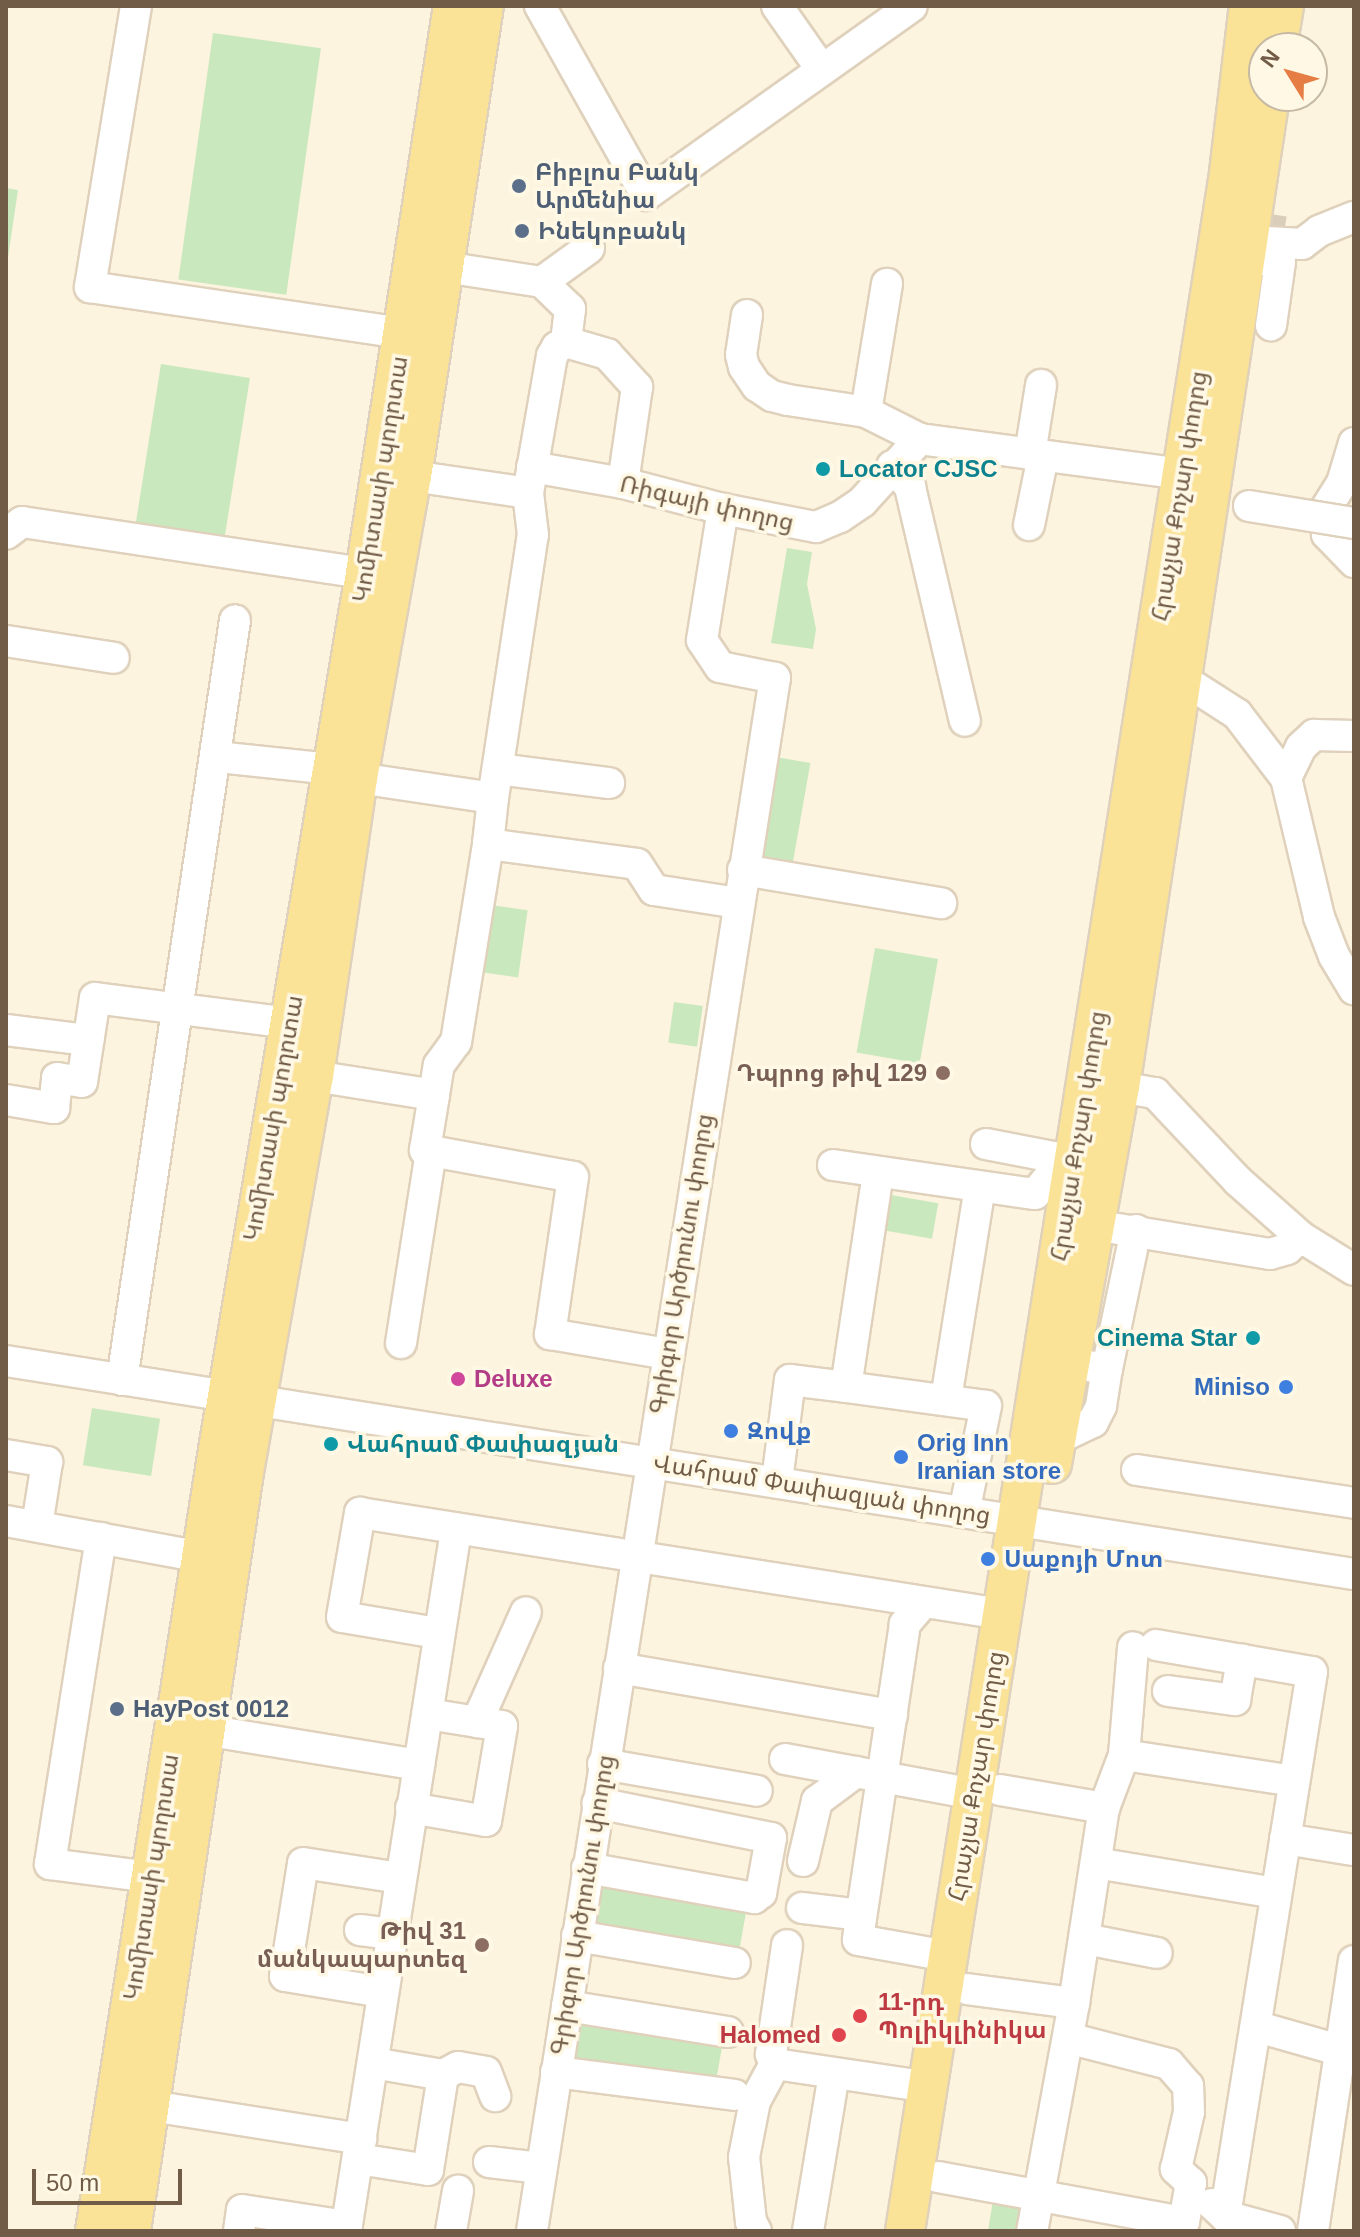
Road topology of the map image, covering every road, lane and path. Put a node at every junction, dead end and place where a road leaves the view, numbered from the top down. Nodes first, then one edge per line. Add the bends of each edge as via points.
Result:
1 (136, 6) edge
2 (453, 6) edge
3 (484, 6) edge
4 (540, 6) edge
5 (777, 6) edge
6 (912, 6) edge
7 (1284, 6) edge
8 (1257, 29) edge
9 (822, 70) junction
10 (1269, 112) edge
11 (1354, 217) edge
12 (1259, 230) junction
13 (589, 248) dead end
14 (444, 267) junction
15 (542, 282) junction
16 (887, 284) dead end
17 (747, 315) dead end
18 (1271, 325) dead end
19 (402, 333) junction
20 (566, 342) junction
21 (1041, 385) dead end
22 (866, 412) junction
23 (920, 439) junction
24 (1354, 443) edge
25 (1037, 455) junction
26 (892, 466) junction
27 (1182, 474) junction
28 (412, 476) junction
29 (530, 480) junction
30 (623, 483) junction
31 (1211, 500) junction
32 (723, 509) junction
33 (1354, 523) edge
34 (1029, 525) dead end
35 (6, 534) edge
36 (1354, 562) edge
37 (365, 573) junction
38 (235, 620) dead end
39 (6, 641) edge
40 (114, 658) dead end
41 (1168, 675) junction
42 (965, 721) dead end
43 (1354, 736) edge
44 (217, 757) junction
45 (345, 774) junction
46 (1286, 778) junction
47 (609, 783) dead end
48 (496, 784) junction
49 (488, 844) junction
50 (743, 870) junction
51 (738, 903) junction
52 (941, 903) dead end
53 (1354, 989) edge
54 (179, 1009) junction
55 (289, 1023) junction
56 (6, 1030) edge
57 (88, 1040) junction
58 (314, 1076) junction
59 (1120, 1087) junction
60 (434, 1095) junction
61 (6, 1100) edge
62 (986, 1144) dead end
63 (431, 1151) junction
64 (1069, 1160) junction
65 (833, 1165) dead end
66 (878, 1173) junction
67 (980, 1187) junction
68 (1094, 1225) junction
69 (1136, 1230) junction
70 (1301, 1237) junction
71 (1354, 1270) edge
72 (401, 1343) dead end
73 (667, 1354) junction
74 (6, 1361) edge
75 (1089, 1366) junction
76 (122, 1380) junction
77 (846, 1387) junction
78 (946, 1399) junction
79 (242, 1400) junction
80 (6, 1455) edge
81 (650, 1461) junction
82 (1137, 1470) dead end
83 (777, 1481) junction
84 (1354, 1503) edge
85 (964, 1512) junction
86 (6, 1521) edge
87 (1029, 1524) junction
88 (37, 1526) junction
89 (456, 1530) junction
90 (101, 1538) junction
91 (636, 1555) junction
92 (202, 1557) junction
93 (1354, 1574) edge
94 (923, 1603) junction
95 (526, 1612) dead end
96 (1001, 1614) junction
97 (437, 1633) junction
98 (1242, 1660) junction
99 (619, 1668) junction
100 (1168, 1691) dead end
101 (428, 1714) junction
102 (892, 1715) junction
103 (477, 1722) junction
104 (205, 1730) junction
105 (1124, 1755) junction
106 (785, 1759) dead end
107 (603, 1764) junction
108 (419, 1765) junction
109 (869, 1775) junction
110 (1294, 1781) junction
111 (757, 1791) dead end
112 (987, 1792) junction
113 (597, 1803) junction
114 (411, 1808) junction
115 (1104, 1808) junction
116 (1285, 1839) junction
117 (1354, 1850) edge
118 (803, 1861) dead end
119 (1096, 1863) junction
120 (587, 1868) junction
121 (150, 1877) junction
122 (400, 1878) junction
123 (1276, 1893) junction
124 (802, 1908) dead end
125 (861, 1915) junction
126 (360, 1930) dead end
127 (391, 1934) junction
128 (577, 1936) junction
129 (1085, 1939) junction
130 (787, 1945) dead end
131 (1157, 1953) dead end
132 (948, 1956) junction
133 (1354, 1961) edge
134 (735, 1963) dead end
135 (967, 1989) junction
136 (382, 1992) junction
137 (1074, 2003) junction
138 (567, 2006) junction
139 (1258, 2027) junction
140 (728, 2032) dead end
141 (1068, 2038) junction
142 (1339, 2050) junction
143 (373, 2063) junction
144 (775, 2064) junction
145 (556, 2072) junction
146 (834, 2074) junction
147 (443, 2075) junction
148 (928, 2087) junction
149 (735, 2095) dead end
150 (495, 2096) dead end
151 (151, 2106) junction
152 (360, 2149) junction
153 (489, 2162) dead end
154 (541, 2168) junction
155 (938, 2177) junction
156 (1191, 2183) junction
157 (458, 2191) dead end
158 (1039, 2196) junction
159 (1225, 2216) junction
160 (347, 2229) edge
161 (95, 2231) edge
162 (131, 2231) edge
163 (239, 2231) edge
164 (451, 2231) edge
165 (532, 2231) edge
166 (756, 2231) edge
167 (808, 2231) edge
168 (905, 2231) edge
169 (930, 2231) edge
170 (1032, 2231) edge
171 (1280, 2231) edge
172 (1313, 2231) edge

1 - 19 street via 90,287
2 - 19 main road, Կոմիտասի պողոտա
3 - 14 main road, Կոմիտասի պողոտա
4 - 9 street via 646,195
5 - 9 street
6 - 9 street
7 - 8 main road, Հրաչյա Քոչար փողոց
8 - 27 main road, Հրաչյա Քոչար փողոց
10 - 12 main road, Հրաչյա Քոչար փողոց
11 - 12 street via 1302,244
12 - 18 street via 1280,262
12 - 31 main road, Հրաչյա Քոչար փողոց
13 - 15 street
14 - 15 street
14 - 28 main road, Կոմիտասի պողոտա
15 - 20 street via 570,309
16 - 22 street
17 - 22 street via 741,355 757,386 788,400
19 - 37 main road, Կոմիտասի պողոտա
20 - 29 street via 552,356
20 - 30 street via 607,354 637,387
21 - 25 street
22 - 23 street
23 - 25 street
23 - 26 street, Ռիգայի փողոց
24 - 36 street via 1342,483 1326,509 1327,534
25 - 27 street
25 - 34 street
26 - 32 street, Ռիգայի փողոց via 862,502 816,527
26 - 42 street via 910,487
27 - 41 main road, Հրաչյա Քոչար փողոց
28 - 29 street, Ռիգայի փողոց
28 - 45 main road, Կոմիտասի պողոտա
29 - 30 street, Ռիգայի փողոց
29 - 48 street via 533,535
30 - 32 street, Ռիգայի փողոց
31 - 33 street, bridge
31 - 41 main road, Հրաչյա Քոչար փողոց
32 - 50 street, Գրիգոր Արծրունու փողոց via 702,640 720,667 775,678
35 - 37 street via 22,522
37 - 45 main road, Կոմիտասի պողոտա
38 - 44 street
39 - 40 street
41 - 46 street via 1237,714
41 - 59 main road, Հրաչյա Քոչար փողոց
41 - 64 main road, Հրաչյա Քոչար փողոց
43 - 46 street via 1314,735 1301,747
44 - 45 street
44 - 54 street
45 - 48 street
45 - 55 main road, Կոմիտասի պողոտա
45 - 58 main road, Կոմիտասի պողոտա
46 - 53 street via 1319,917
47 - 48 street
48 - 49 street
49 - 51 street via 637,864 654,890
49 - 60 street via 456,1042 439,1065
50 - 51 street, Գրիգոր Արծրունու փողոց
50 - 52 street
51 - 73 street, Գրիգոր Արծրունու փողոց
54 - 55 street
54 - 57 street via 95,998
54 - 76 street
55 - 79 main road, Կոմիտասի պողոտա
56 - 57 street
57 - 61 street via 82,1082 57,1078 54,1108
58 - 60 street
58 - 79 main road, Կոմիտասի պողոտա
59 - 68 main road, Հրաչյա Քոչար փողոց
59 - 70 street via 1155,1093 1238,1181
60 - 63 street via 425,1150
62 - 64 street
63 - 72 street
63 - 73 street via 573,1177 550,1334
64 - 67 street via 1035,1194
64 - 87 main road, Հրաչյա Քոչար փողոց
65 - 66 street
66 - 67 street
66 - 77 street
67 - 78 street
68 - 69 street
68 - 75 main road, Հրաչյա Քոչար փողոց
69 - 70 street via 1270,1254
69 - 75 street
70 - 71 street
73 - 81 street, Գրիգոր Արծրունու փողոց
74 - 76 street, Վահրամ Փափազյան փողոց
75 - 87 main road, Հրաչյա Քոչար փողոց via 1055,1440
76 - 79 street, Վահրամ Փափազյան փողոց
77 - 78 street
77 - 83 street via 790,1380
78 - 85 street via 986,1406
79 - 81 street, Վահրամ Փափազյան փողոց
79 - 92 main road, Կոմիտասի պողոտա
79 - 104 main road, Կոմիտասի պողոտա
80 - 88 street via 47,1462
81 - 83 street, Վահրամ Փափազյան փողոց
81 - 91 street, Գրիգոր Արծրունու փողոց
82 - 84 street
83 - 85 street, Վահրամ Փափազյան փողոց
85 - 87 street, Վահրամ Փափազյան փողոց
86 - 88 street
87 - 93 street, Վահրամ Փափազյան փողոց
87 - 96 main road, Հրաչյա Քոչար փողոց
87 - 112 main road, Հրաչյա Քոչար փողոց
88 - 90 street
89 - 91 street
89 - 97 street
89 - 97 street via 360,1513 342,1617
90 - 92 street
90 - 121 street via 50,1864
91 - 94 street
91 - 99 street, Գրիգոր Արծրունու փողոց
92 - 121 main road, Կոմիտասի պողոտա
94 - 96 street
94 - 102 street via 905,1624
95 - 103 street
96 - 112 main road, Հրաչյա Քոչար փողոց
97 - 101 street
98 - 100 street via 1235,1700
98 - 105 street via 1144,1646
98 - 110 street via 1312,1672
99 - 102 street
99 - 107 street, Գրիգոր Արծրունու փողոց
101 - 103 street
101 - 108 street
102 - 109 street
103 - 114 street via 502,1726 486,1821
104 - 108 street
104 - 151 main road, Կոմիտասի պողոտա
105 - 110 street
105 - 115 street
106 - 109 street
107 - 111 street
107 - 113 street, Գրիգոր Արծրունու փողոց
108 - 114 street
109 - 112 street
109 - 118 street via 817,1801
109 - 125 street
110 - 116 street
112 - 115 street
112 - 132 main road, Հրաչյա Քոչար փողոց
112 - 135 main road, Հրաչյա Քոչար փողոց
113 - 120 street, Գրիգոր Արծրունու փողոց
113 - 120 street via 771,1838 761,1893 754,1898
114 - 122 street
115 - 119 street
116 - 117 street
116 - 123 street
119 - 123 street
119 - 129 street
120 - 128 street, Գրիգոր Արծրունու փողոց
121 - 161 main road, Կոմիտասի պողոտա
122 - 127 street
122 - 136 street via 303,1863 285,1976
123 - 139 street
124 - 125 street
125 - 132 street via 858,1940
126 - 127 street
127 - 136 street
128 - 134 street
128 - 138 street, Գրիգոր Արծրունու փողոց
129 - 131 street
129 - 137 street
130 - 144 street via 771,2054
132 - 148 main road, Հրաչյա Քոչար փողոց
133 - 142 street
135 - 137 street
135 - 155 main road, Հրաչյա Քոչար փողոց
136 - 143 street
137 - 141 street
138 - 140 street
138 - 145 street, Գրիգոր Արծրունու փողոց
139 - 142 street
139 - 159 street
141 - 156 street via 1169,2064 1188,2086 1189,2112 1176,2169
141 - 158 street
142 - 172 street
143 - 147 street
143 - 152 street
144 - 146 street
144 - 166 street via 755,2101 744,2157
145 - 149 street
145 - 154 street, Գրիգոր Արծրունու փողոց
146 - 148 street
146 - 167 street
147 - 150 street via 458,2067 486,2072
147 - 152 street via 428,2170
148 - 168 main road, Հրաչյա Քոչար փողոց
151 - 152 street
151 - 162 main road, Կոմիտասի պողոտա
152 - 160 street
153 - 154 street
154 - 165 street, Գրիգոր Արծրունու փողոց
155 - 158 street
155 - 169 main road, Հրաչյա Քոչար փողոց
156 - 158 street via 1184,2222
156 - 159 street
157 - 164 street
158 - 170 street
159 - 171 street
160 - 163 street via 242,2210

